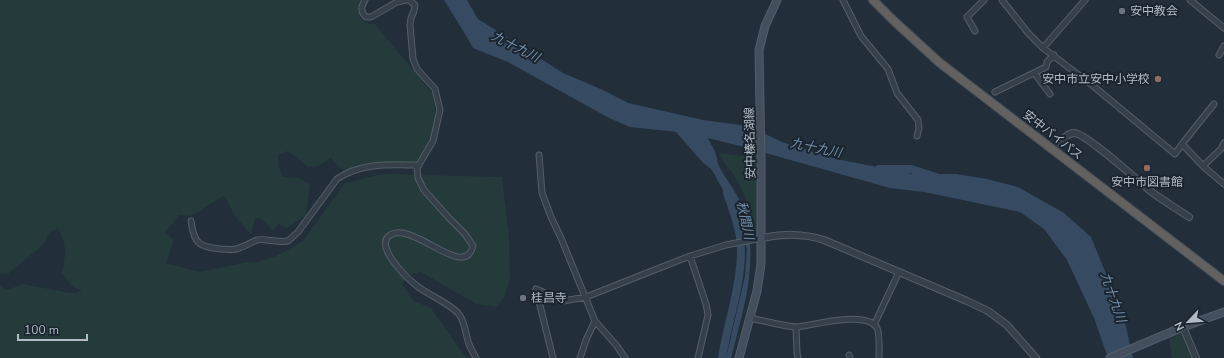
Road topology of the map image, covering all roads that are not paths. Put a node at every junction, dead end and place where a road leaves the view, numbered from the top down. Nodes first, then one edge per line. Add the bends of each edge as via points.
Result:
1 (365, 0) edge
2 (406, 0) edge
3 (409, 0) edge
4 (777, 0) edge
5 (843, 0) edge
6 (873, 0) edge
7 (984, 0) edge
8 (1002, 0) edge
9 (1085, 0) edge
10 (1190, 0) edge
11 (1223, 25) edge
12 (975, 31) dead end
13 (1224, 46) edge
14 (1044, 48) junction
15 (1054, 55) junction
16 (1219, 55) dead end
17 (1035, 74) junction
18 (995, 92) dead end
19 (1050, 94) dead end
20 (1214, 104) dead end
21 (917, 136) dead end
22 (1224, 143) edge
23 (1182, 144) junction
24 (1222, 150) edge
25 (1054, 151) junction
26 (539, 155) dead end
27 (419, 165) junction
28 (1203, 166) junction
29 (1224, 184) edge
30 (1189, 217) dead end
31 (191, 221) dead end
32 (762, 238) junction
33 (690, 256) junction
34 (899, 272) junction
35 (1224, 281) edge
36 (586, 297) junction
37 (1224, 312) edge
38 (749, 318) junction
39 (595, 321) junction
40 (874, 325) junction
41 (796, 327) junction
42 (1183, 327) junction
43 (476, 358) edge
44 (553, 358) edge
45 (580, 358) edge
46 (625, 358) edge
47 (698, 358) edge
48 (739, 358) edge
49 (798, 358) edge
50 (879, 358) edge
51 (1036, 358) edge
52 (1110, 358) edge
53 (1196, 358) edge

1 - 2 street via 361,12 366,17 371,17 397,2
3 - 27 street via 415,5 410,25 413,58 417,69 435,89 440,110 433,141
4 - 32 main road, 安中榛名湖線 via 760,42
5 - 21 street via 861,36 888,69 897,93 918,120 920,128
6 - 25 highway, 安中バイパス via 940,63
7 - 12 street via 967,17
8 - 14 street via 1029,34
9 - 14 street
10 - 11 street
13 - 16 street
14 - 15 street
15 - 17 street via 1046,67
15 - 23 street via 1175,154
17 - 18 street
17 - 19 street
20 - 23 street
22 - 24 street
23 - 28 street
24 - 28 street
25 - 30 street via 1070,134 1079,134 1152,192
25 - 35 highway, 安中バイパス
26 - 36 street via 542,193
27 - 31 street via 377,165 345,174 337,179 288,242 257,240 235,250 201,246 196,240
27 - 43 street via 417,172 420,184 469,240 471,252 461,258 454,257 409,234 400,233 388,237 385,246 392,260 417,286 458,314
28 - 29 street
32 - 33 street
32 - 34 street via 787,234 811,236
32 - 38 main road, 安中榛名湖線 via 760,276
33 - 36 street
33 - 47 street via 708,315
34 - 40 street
34 - 51 street via 988,311 1007,325
36 - 39 street
36 - 44 street via 563,301 536,290
37 - 42 main road
38 - 41 street
38 - 48 main road, 安中榛名湖線
39 - 45 street
39 - 46 street via 618,346
40 - 41 street via 852,318
40 - 50 street via 878,329
41 - 49 street
42 - 52 main road
42 - 53 street

